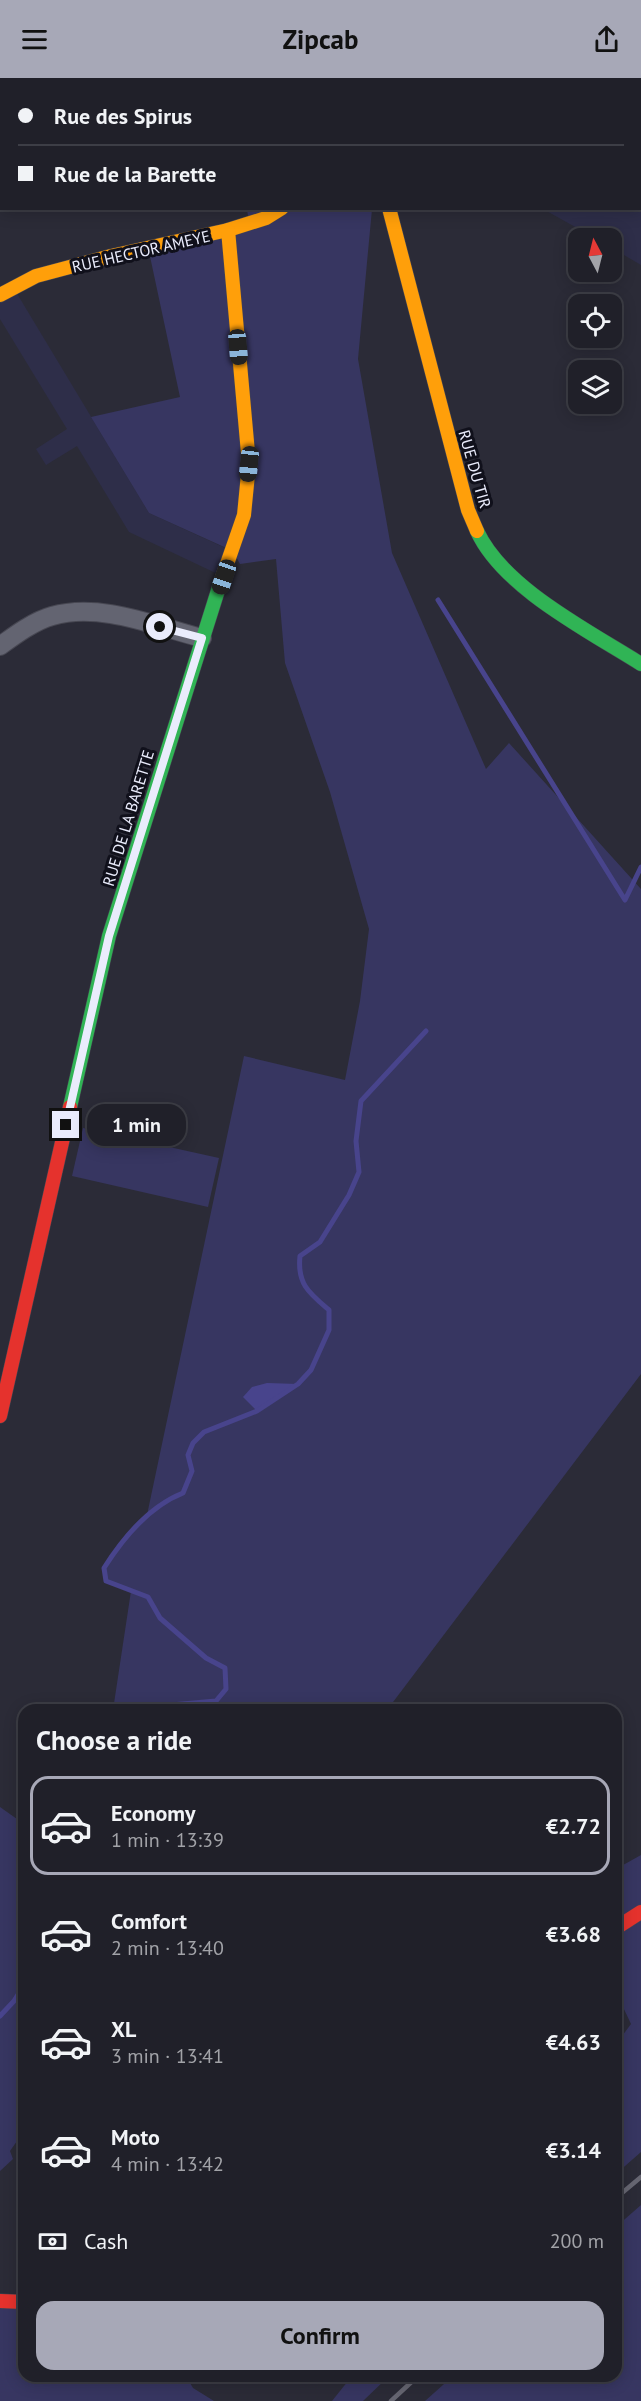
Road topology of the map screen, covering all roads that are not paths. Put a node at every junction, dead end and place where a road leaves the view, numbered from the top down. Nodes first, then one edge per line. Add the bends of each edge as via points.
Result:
1 (279, 210) edge
2 (390, 210) edge
3 (228, 230) junction
4 (0, 295) edge
5 (202, 638) junction
6 (0, 646) edge
7 (641, 664) edge
8 (0, 1416) edge
9 (641, 1912) edge
10 (622, 1924) edge
11 (0, 2301) edge
12 (18, 2302) edge

1 - 3 street, RUE HECTOR AMEYE
2 - 7 street, RUE DU TIR via 468,510 479,535 511,578
3 - 4 street, RUE HECTOR AMEYE via 36,276
3 - 5 street, RUE DE LA BARETTE via 249,464 244,515
5 - 6 street via 96,610 50,616
5 - 8 street, RUE DE LA BARETTE via 109,936
9 - 10 street
11 - 12 street

